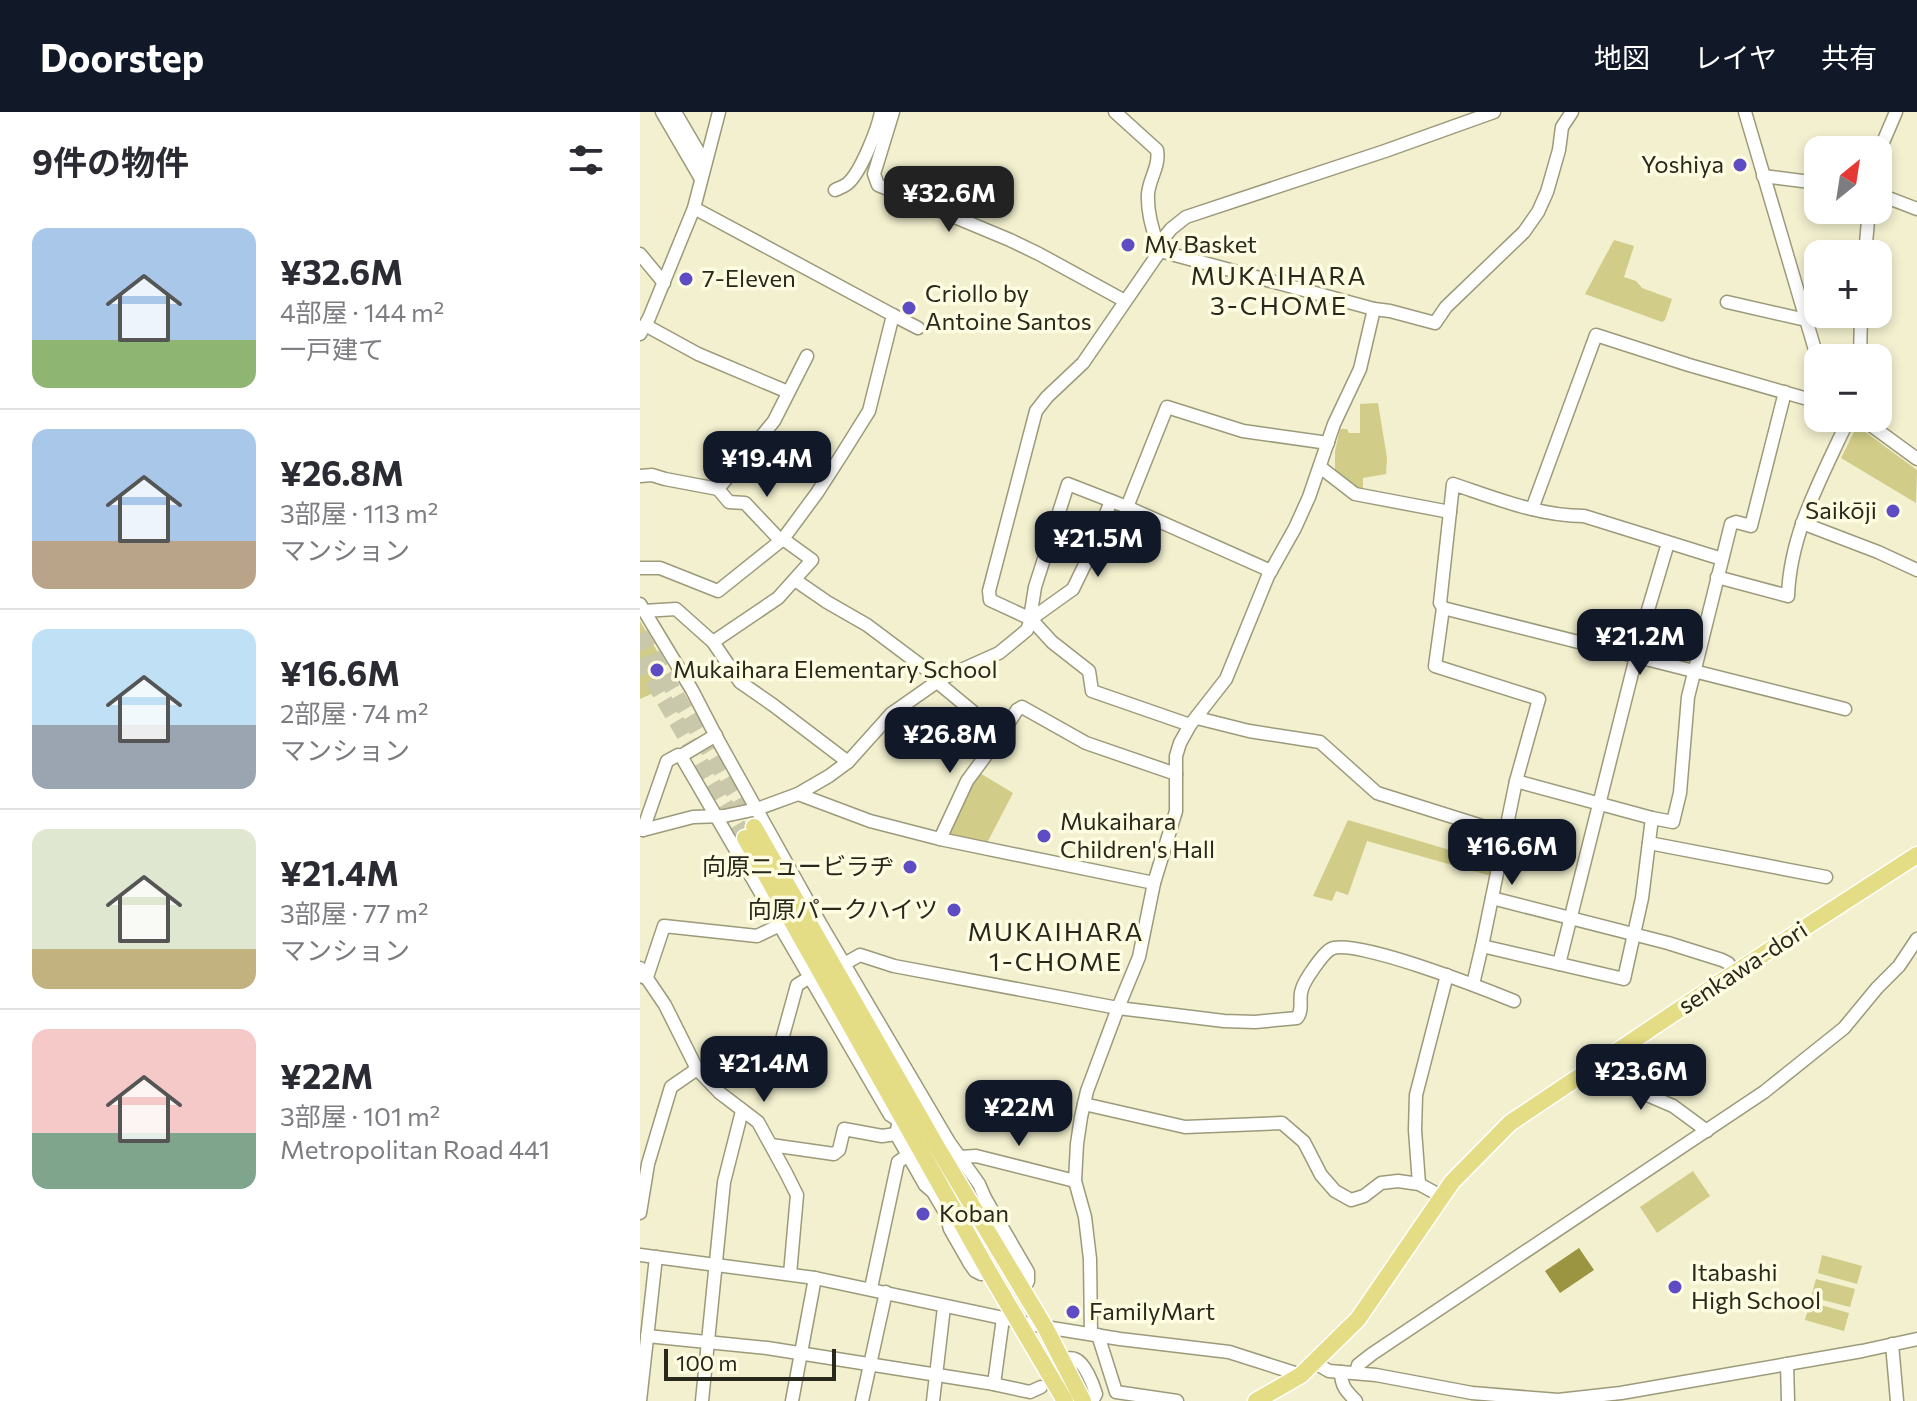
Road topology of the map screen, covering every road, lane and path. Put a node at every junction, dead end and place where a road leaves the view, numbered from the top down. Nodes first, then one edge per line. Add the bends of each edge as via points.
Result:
1 (662, 112) edge
2 (675, 112) edge
3 (719, 112) edge
4 (881, 112) edge
5 (893, 112) edge
6 (1115, 112) edge
7 (1494, 112) edge
8 (1572, 112) edge
9 (1745, 112) edge
10 (1896, 112) edge
11 (1886, 136) edge
12 (705, 163) junction
13 (1763, 176) junction
14 (701, 179) junction
15 (1804, 181) edge
16 (835, 190) dead end
17 (1892, 199) edge
18 (694, 208) junction
19 (1917, 209) edge
20 (1159, 248) junction
21 (640, 254) edge
22 (664, 283) junction
23 (1125, 301) junction
24 (1727, 302) dead end
25 (1374, 309) junction
26 (1804, 313) edge
27 (893, 315) junction
28 (1804, 320) edge
29 (918, 328) dead end
30 (642, 330) edge
31 (807, 356) dead end
32 (788, 392) junction
33 (1785, 392) junction
34 (1804, 398) edge
35 (1843, 432) edge
36 (1880, 432) edge
37 (1328, 443) junction
38 (1917, 459) edge
39 (1320, 467) junction
40 (640, 476) edge
41 (718, 489) junction
42 (1111, 501) junction
43 (1127, 507) junction
44 (1532, 509) junction
45 (1450, 512) junction
46 (1802, 523) junction
47 (782, 540) junction
48 (1668, 543) junction
49 (1722, 559) junction
50 (640, 568) edge
51 (1917, 570) edge
52 (1271, 571) junction
53 (1717, 577) junction
54 (795, 580) junction
55 (642, 607) edge
56 (1443, 608) junction
57 (1031, 619) junction
58 (713, 642) junction
59 (1635, 657) junction
60 (1694, 670) junction
61 (938, 681) junction
62 (1845, 709) dead end
63 (1193, 721) junction
64 (716, 735) junction
65 (1001, 735) junction
66 (681, 756) junction
67 (848, 762) junction
68 (1176, 774) junction
69 (1516, 781) junction
70 (798, 794) junction
71 (1598, 804) junction
72 (757, 809) junction
73 (716, 816) junction
74 (1652, 818) junction
75 (642, 830) edge
76 (1504, 833) junction
77 (940, 839) junction
78 (1649, 843) junction
79 (1917, 855) edge
80 (1826, 877) dead end
81 (1154, 883) junction
82 (1492, 898) junction
83 (1570, 919) junction
84 (780, 925) junction
85 (1635, 935) junction
86 (1917, 939) edge
87 (1482, 946) junction
88 (844, 964) junction
89 (1559, 964) junction
90 (642, 974) edge
91 (1736, 974) junction
92 (1447, 975) junction
93 (810, 977) junction
94 (1473, 984) junction
95 (1514, 1001) dead end
96 (1118, 1008) junction
97 (725, 1044) dead end
98 (697, 1069) junction
99 (1589, 1070) junction
100 (1084, 1104) junction
101 (742, 1111) junction
102 (902, 1128) junction
103 (1707, 1131) junction
104 (771, 1145) junction
105 (908, 1155) junction
106 (960, 1157) junction
107 (1075, 1181) junction
108 (1419, 1184) junction
109 (1441, 1196) junction
110 (985, 1198) junction
111 (640, 1213) edge
112 (981, 1220) junction
113 (640, 1255) edge
114 (656, 1257) junction
115 (716, 1264) junction
116 (989, 1272) junction
117 (790, 1274) junction
118 (815, 1278) junction
119 (871, 1288) junction
120 (1023, 1291) junction
121 (886, 1292) junction
122 (944, 1307) junction
123 (1011, 1319) junction
124 (1045, 1327) junction
125 (1094, 1335) junction
126 (647, 1336) junction
127 (1917, 1339) edge
128 (708, 1342) junction
129 (1892, 1344) junction
130 (801, 1353) junction
131 (1315, 1363) junction
132 (870, 1364) junction
133 (1054, 1364) junction
134 (1787, 1364) junction
135 (1341, 1372) junction
136 (1356, 1373) junction
137 (936, 1375) junction
138 (1301, 1375) junction
139 (994, 1384) junction
140 (1041, 1387) junction
141 (1621, 1397) edge
142 (1589, 1399) edge
143 (640, 1401) edge
144 (702, 1401) edge
145 (792, 1401) edge
146 (862, 1401) edge
147 (933, 1401) edge
148 (1049, 1401) edge
149 (1065, 1401) edge
150 (1083, 1401) edge
151 (1092, 1401) edge
152 (1177, 1401) edge
153 (1256, 1401) edge
154 (1356, 1401) edge
155 (1788, 1401) edge
156 (1897, 1401) edge

1 - 14 street
2 - 12 street
3 - 12 street
4 - 16 street via 858,168 848,184
5 - 23 street via 874,174 878,185 1039,254
6 - 20 street via 1157,150 1148,193
7 - 20 street via 1186,217
8 - 25 street via 1562,127 1538,212 1435,323
9 - 13 street
10 - 11 street
12 - 14 street
13 - 15 street
13 - 26 street
14 - 18 street
17 - 19 street
18 - 22 street
18 - 27 street
20 - 23 street
20 - 25 street
21 - 22 street
22 - 30 street
23 - 57 street via 1083,363 1036,411 989,591 990,600
24 - 28 street
25 - 37 street via 1360,369
27 - 29 street
27 - 47 street via 869,411
30 - 32 street
31 - 32 street
32 - 41 street via 774,421
33 - 34 street
33 - 44 street via 1596,335
33 - 49 street via 1751,526 1731,524
35 - 46 street
36 - 38 street
37 - 39 street
37 - 43 street via 1243,431 1167,407
39 - 45 street via 1355,494
39 - 52 street
40 - 41 street
41 - 47 street via 729,502 745,503
42 - 43 street
42 - 57 street via 1073,589
42 - 57 street via 1068,484 1035,587
43 - 52 street
44 - 45 street via 1453,484
44 - 48 street via 1584,516
45 - 56 street
46 - 51 street
46 - 53 street via 1788,596
47 - 50 street via 718,591 660,568
47 - 54 street via 812,560
48 - 49 street
48 - 59 street
49 - 53 street
52 - 63 street via 1226,679
53 - 60 street
54 - 58 street via 778,598
54 - 61 street via 867,625
55 - 58 street via 676,609
55 - 64 street
56 - 59 street
56 - 69 street via 1435,666 1539,699
57 - 61 street via 1027,630 999,653
57 - 63 street via 1089,671 1092,691
58 - 67 street via 740,682
59 - 60 street
59 - 71 street
60 - 62 street
60 - 74 street via 1673,822
61 - 65 street
61 - 67 street via 891,714
63 - 68 street via 1180,743
63 - 76 street via 1320,742 1377,793
64 - 66 street
64 - 72 street
65 - 68 street via 1022,707 1086,743
65 - 77 street via 967,781
66 - 73 street
66 - 75 street via 667,761
67 - 70 street
68 - 81 street via 1176,811
69 - 71 street
69 - 76 street
70 - 72 street
70 - 77 street
71 - 74 street
71 - 83 street
72 - 73 street
72 - 88 street
73 - 75 street
73 - 84 street
74 - 78 street
76 - 82 street
77 - 81 street
78 - 80 street
78 - 85 street
79 - 91 main road, senkawa-dori
81 - 96 street via 1139,957
82 - 83 street
82 - 87 street
83 - 85 street
83 - 89 street
84 - 90 street via 757,936 664,926
84 - 93 street
85 - 89 street via 1624,979
85 - 91 street via 1722,960
86 - 103 street via 1844,1028
87 - 89 street
87 - 94 street
88 - 96 street via 860,955
88 - 106 street
90 - 98 street via 665,1005
91 - 99 main road, senkawa-dori
92 - 94 street
92 - 96 street via 1346,946 1331,948 1303,985 1297,1018 1224,1021
92 - 108 street via 1416,1095
93 - 97 street via 797,985 775,1065
93 - 102 street
94 - 95 street
96 - 100 street
98 - 101 street
98 - 111 street via 671,1087
99 - 103 street via 1673,1106
99 - 109 main road, senkawa-dori via 1510,1123
100 - 107 street
100 - 108 street via 1185,1127 1282,1123 1304,1142 1335,1191 1351,1200 1381,1183
101 - 104 street via 758,1122
101 - 115 street via 724,1182
102 - 104 street via 882,1136 844,1129 834,1154
102 - 105 street
102 - 112 main road via 750,832
102 - 116 main road
103 - 136 street via 1372,1354
104 - 117 street via 797,1195
105 - 116 street via 970,1264 981,1274
105 - 119 street via 898,1162
106 - 107 street via 976,1156
106 - 110 street
107 - 125 street via 1085,1217
108 - 109 street
109 - 131 main road, senkawa-dori via 1358,1319
110 - 112 street
110 - 120 street via 1028,1272
112 - 120 main road
113 - 114 street
114 - 115 street
114 - 126 street
115 - 117 street
115 - 128 street
116 - 123 main road
117 - 118 street
118 - 119 street
118 - 130 street
119 - 121 street
120 - 124 main road
121 - 122 street
121 - 132 street
122 - 123 street
122 - 137 street
123 - 124 street
123 - 133 main road
123 - 139 street
124 - 125 street
124 - 133 main road
125 - 138 street via 1229,1352
125 - 152 street via 1116,1392
126 - 128 street
126 - 143 street
127 - 129 street
128 - 130 street
128 - 144 street
129 - 134 street
129 - 156 street
130 - 132 street
130 - 145 street
131 - 135 street
131 - 138 main road, senkawa-dori
132 - 137 street
132 - 146 street
133 - 140 street via 1040,1378
133 - 149 main road
133 - 150 main road
133 - 151 street via 1078,1360 1095,1389
134 - 141 street
134 - 155 street
135 - 136 street
135 - 154 street via 1343,1389
136 - 142 street via 1472,1393
137 - 139 street
137 - 147 street
138 - 153 main road, senkawa-dori
139 - 140 street via 1030,1392
140 - 148 street
141 - 142 street

